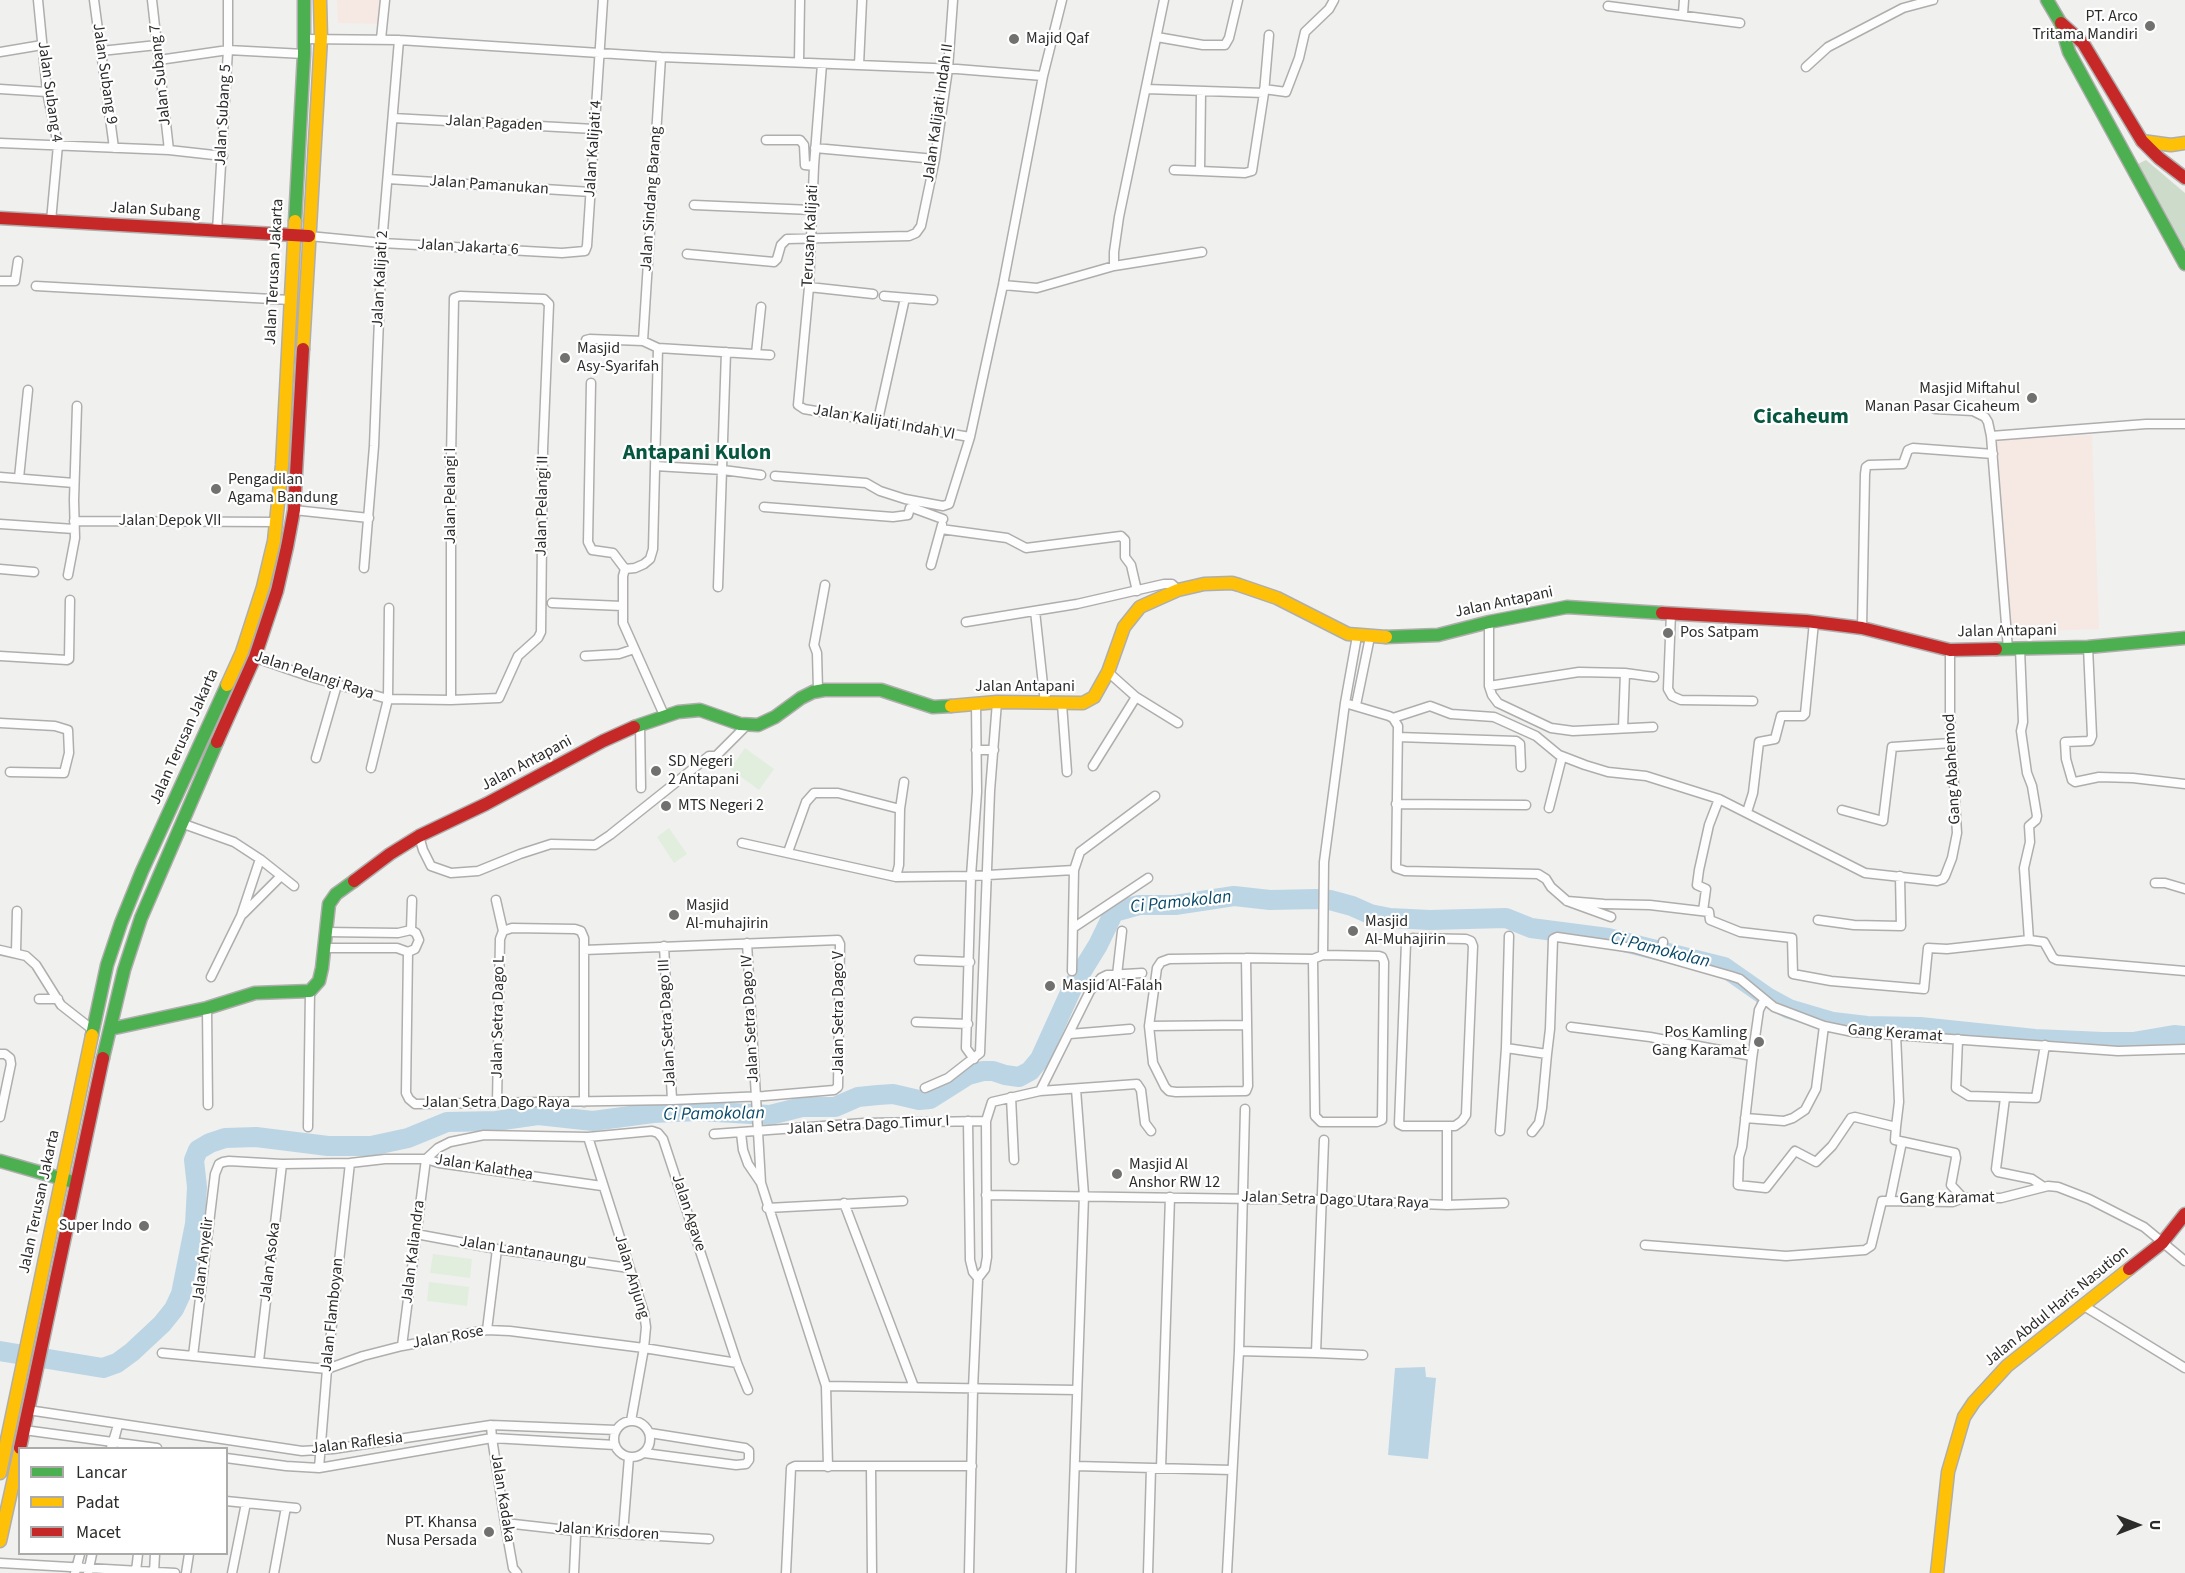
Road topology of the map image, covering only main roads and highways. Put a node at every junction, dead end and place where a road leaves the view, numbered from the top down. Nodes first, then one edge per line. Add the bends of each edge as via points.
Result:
1 (304, 0) edge
2 (320, 0) edge
3 (2047, 0) edge
4 (2060, 22) junction
5 (2142, 141) junction
6 (2185, 143) edge
7 (2125, 151) junction
8 (2185, 178) edge
9 (0, 218) edge
10 (294, 236) junction
11 (309, 236) junction
12 (2185, 264) edge
13 (2185, 638) edge
14 (142, 871) junction
15 (158, 878) junction
16 (110, 1029) junction
17 (0, 1161) edge
18 (62, 1179) junction
19 (76, 1183) junction
20 (2185, 1214) edge
21 (21, 1447) edge
22 (0, 1472) edge
23 (17, 1474) edge
24 (0, 1541) edge
25 (1937, 1573) edge

1 - 10 main road, Jalan Terusan Jakarta
2 - 11 main road, Jalan Terusan Jakarta
3 - 4 main road
4 - 5 main road via 2084,43
4 - 7 main road via 2069,52
5 - 6 main road
5 - 7 main road
5 - 8 main road
7 - 12 main road
9 - 10 main road, Jalan Subang
10 - 11 main road, Jalan Subang
10 - 14 main road, Jalan Terusan Jakarta via 282,465 263,587 242,652
11 - 15 main road, Jalan Terusan Jakarta via 294,510 277,591 255,657
13 - 16 main road, Jalan Antapani via 2088,646 1950,650 1863,628 1814,622 1567,607 1438,635 1364,636 1348,633 1277,598 1232,583 1204,584 1178,590 1140,607 1124,627 1108,672 1094,697 1083,703 997,702 933,707 881,690 818,690 765,723 746,726 700,710 664,715 640,724 419,836 336,894 329,904 319,981 310,991 255,993
14 - 15 main road
14 - 18 main road, Jalan Terusan Jakarta via 107,965
15 - 16 main road, Jalan Terusan Jakarta via 124,970
16 - 19 main road, Jalan Terusan Jakarta
17 - 18 main road
18 - 19 main road
18 - 22 main road, Jalan Terusan Jakarta
19 - 21 main road, Jalan Terusan Jakarta
20 - 25 main road, Jalan Abdul Haris Nasution via 2162,1243 2007,1366 1964,1417 1948,1472
22 - 23 main road
23 - 24 main road, Jalan Terusan Jakarta

